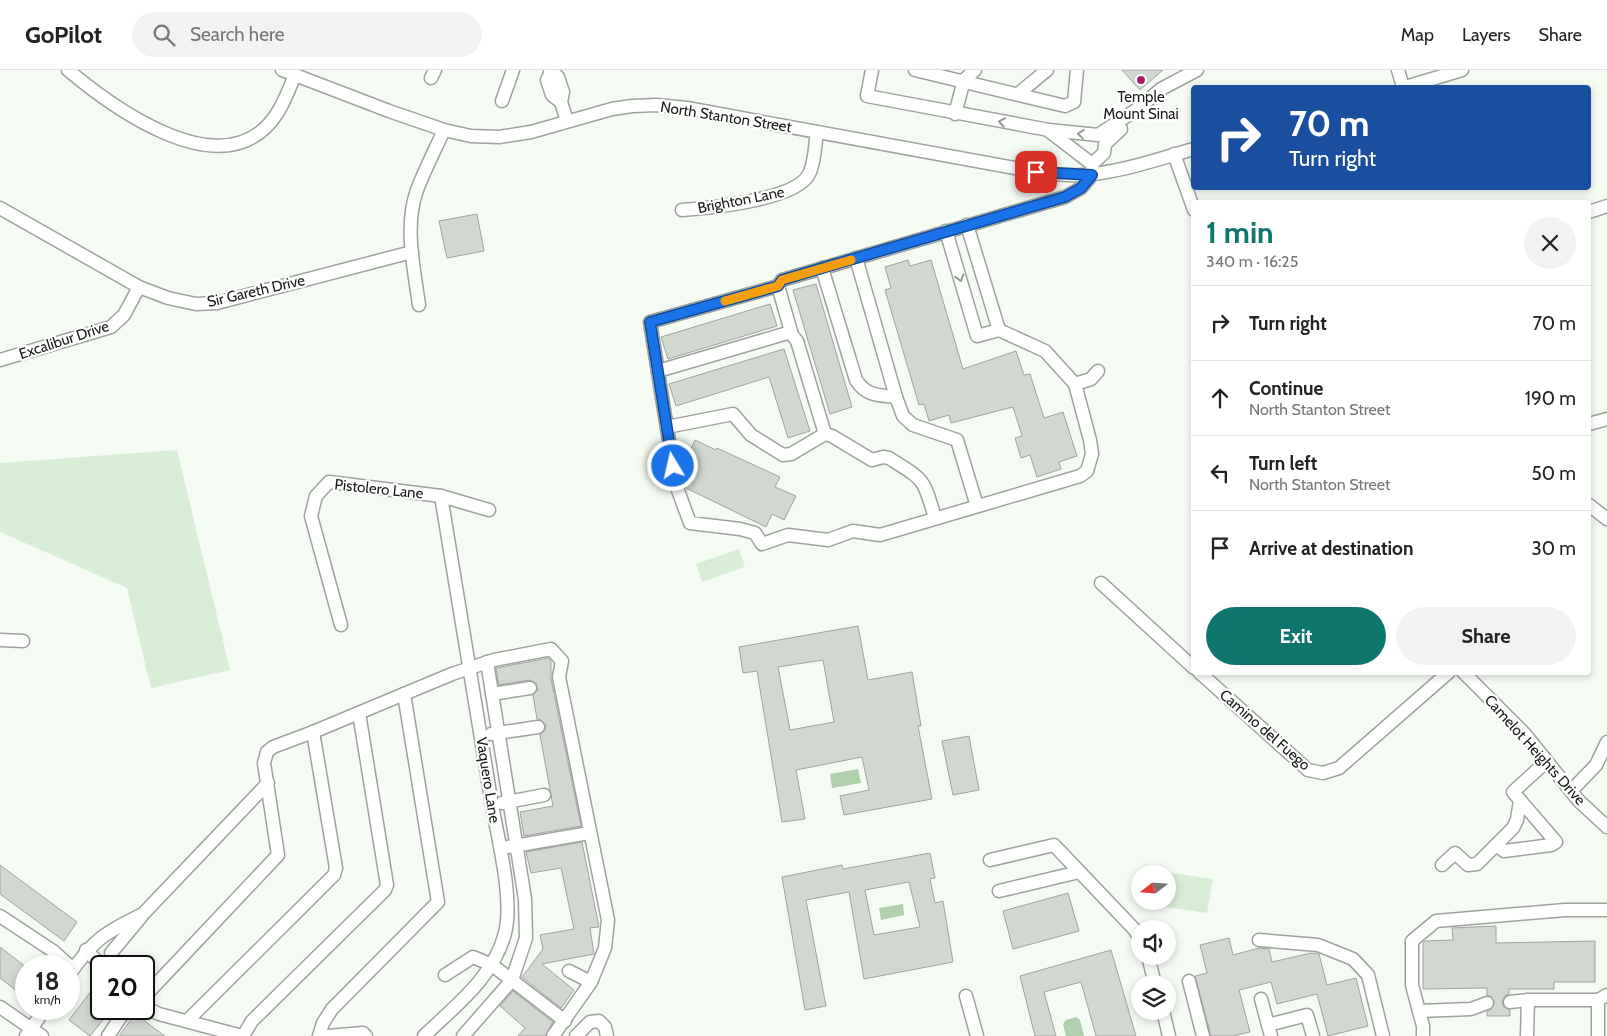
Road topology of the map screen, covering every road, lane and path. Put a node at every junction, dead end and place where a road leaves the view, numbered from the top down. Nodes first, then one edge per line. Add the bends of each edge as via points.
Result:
1 (68, 70) edge
2 (282, 70) edge
3 (513, 70) edge
4 (872, 70) edge
5 (915, 70) edge
6 (975, 70) edge
7 (1047, 70) edge
8 (1076, 70) edge
9 (1197, 70) edge
10 (1398, 70) edge
11 (1462, 70) edge
12 (550, 71) edge
13 (295, 75) junction
14 (964, 80) junction
15 (1402, 85) edge
16 (1410, 85) edge
17 (1018, 94) junction
18 (502, 101) dead end
19 (1139, 108) junction
20 (955, 114) junction
21 (567, 121) junction
22 (444, 130) junction
23 (1049, 130) junction
24 (817, 132) junction
25 (1191, 150) edge
26 (1174, 154) junction
27 (1092, 169) junction
28 (1191, 202) edge
29 (1607, 206) edge
30 (0, 208) edge
31 (682, 210) dead end
32 (1591, 211) edge
33 (967, 225) junction
34 (946, 231) junction
35 (412, 252) junction
36 (856, 258) junction
37 (822, 268) junction
38 (778, 286) junction
39 (139, 287) junction
40 (419, 305) dead end
41 (999, 330) junction
42 (791, 332) junction
43 (0, 360) edge
44 (1098, 370) dead end
45 (658, 371) junction
46 (1075, 384) junction
47 (896, 397) junction
48 (1607, 419) edge
49 (1591, 423) edge
50 (667, 427) junction
51 (825, 434) junction
52 (441, 496) junction
53 (977, 506) junction
54 (1591, 507) edge
55 (489, 510) dead end
56 (935, 518) junction
57 (1607, 519) edge
58 (1101, 583) dead end
59 (341, 625) dead end
60 (0, 640) edge
61 (23, 641) dead end
62 (487, 662) junction
63 (1191, 665) edge
64 (469, 668) junction
65 (1202, 675) edge
66 (1446, 675) edge
67 (1466, 675) edge
68 (530, 688) dead end
69 (404, 694) junction
70 (492, 694) junction
71 (359, 713) junction
72 (538, 727) dead end
73 (313, 732) junction
74 (498, 733) junction
75 (480, 736) junction
76 (1607, 742) edge
77 (1547, 761) junction
78 (268, 783) junction
79 (1571, 791) junction
80 (544, 796) dead end
81 (1520, 800) junction
82 (509, 802) junction
83 (492, 804) junction
84 (1607, 828) edge
85 (589, 833) junction
86 (1496, 844) junction
87 (516, 846) junction
88 (499, 849) junction
89 (990, 860) dead end
90 (1442, 865) dead end
91 (1079, 872) junction
92 (999, 891) dead end
93 (525, 900) junction
94 (507, 902) junction
95 (1607, 910) edge
96 (143, 914) junction
97 (0, 916) edge
98 (1131, 926) edge
99 (1259, 940) dead end
100 (111, 953) dead end
101 (61, 955) edge
102 (80, 960) edge
103 (492, 965) junction
104 (569, 972) dead end
105 (445, 975) dead end
106 (512, 980) junction
107 (1189, 981) dead end
108 (591, 982) junction
109 (155, 985) edge
110 (470, 991) junction
111 (966, 996) dead end
112 (1603, 998) edge
113 (1261, 999) dead end
114 (1528, 1000) junction
115 (1510, 1002) tunnel mouth
116 (1487, 1003) tunnel mouth
117 (0, 1007) edge
118 (485, 1009) junction
119 (1419, 1010) junction
120 (155, 1011) edge
121 (40, 1020) edge
122 (119, 1020) edge
123 (565, 1020) junction
124 (1165, 1020) edge
125 (187, 1021) junction
126 (1270, 1031) edge
127 (33, 1034) edge
128 (108, 1036) edge
129 (242, 1036) edge
130 (319, 1036) edge
131 (328, 1036) edge
132 (366, 1036) edge
133 (424, 1036) edge
134 (463, 1036) edge
135 (553, 1036) edge
136 (576, 1036) edge
137 (607, 1036) edge
138 (977, 1036) edge
139 (1169, 1036) edge
140 (1203, 1036) edge
141 (1313, 1036) edge
142 (1383, 1036) edge
143 (1423, 1036) edge
144 (1528, 1036) edge
145 (1598, 1036) edge

1 - 13 street via 146,124 186,142 204,146 240,144 266,128 277,115
2 - 13 street, North Stanton Street
3 - 18 street
4 - 20 street via 867,96
5 - 14 street
6 - 14 street
7 - 17 street
8 - 17 street via 1074,102 1070,105
9 - 19 street via 1161,89
10 - 15 street
11 - 16 street
12 - 21 street via 558,77
13 - 22 street, North Stanton Street
14 - 17 street
14 - 20 street
19 -> 23 street via 1098,135
19 - 27 street via 1105,144 1104,153
23 -> 20 street
21 - 22 street, North Stanton Street via 499,137 471,136
21 - 24 street, North Stanton Street via 612,109 657,105
22 - 35 street via 416,191 411,220
23 - 27 street
24 - 27 street, North Stanton Street via 1036,172
24 - 31 street, Brighton Lane via 810,173 802,184 789,191 721,207
25 - 26 street, North Stanton Street
26 - 27 street, North Stanton Street via 1130,168
26 - 28 street
27 - 33 street via 1081,188 1065,197
29 - 32 street
30 - 39 street, Sir Gareth Drive
33 - 34 street
33 - 41 street
34 - 36 street
34 -> 41 street via 977,336
35 - 39 street, Sir Gareth Drive via 216,303 196,304
35 - 40 street
36 - 37 street
36 - 47 street
37 - 38 street via 782,280
37 - 47 street via 861,389 870,395
38 - 42 street
38 - 45 street via 650,322
39 - 43 street, Excalibur Drive via 124,315 111,327
41 - 46 street via 1045,351
42 - 45 street
42 - 51 street via 797,341
44 - 46 street via 1091,379
45 - 50 street
46 - 53 street via 1092,454 1087,471 1080,476
47 - 53 street via 903,416 914,424 957,440
48 - 49 street
50 - 51 street via 733,414 751,435 783,455 791,454
50 - 56 street via 676,485 690,523 755,533 762,544 788,535 828,540 853,531 880,535
51 - 56 street via 872,460 889,458 921,478 926,484
52 - 55 street, Pistolero Lane
52 - 59 street, Pistolero Lane via 329,482 316,496 311,516
52 - 64 street, Vaquero Lane
53 - 56 street
54 - 57 street
58 - 63 street
60 - 61 street
62 - 64 street
62 - 70 street
62 - 85 street via 552,649 562,662 560,677
64 - 69 street
64 - 75 street, Vaquero Lane
65 - 66 street, Camino del Fuego via 1308,770 1323,773 1339,768
67 - 77 street, Camelot Heights Drive
68 - 70 street
69 - 71 street
69 - 130 street via 438,902 332,1009
70 - 74 street
71 - 73 street
71 - 129 street via 387,885 252,1021
72 - 74 street
73 - 78 street via 267,752 264,762
73 - 125 street via 336,868 334,874
74 - 75 street
74 - 82 street
75 - 83 street, Vaquero Lane
76 - 79 street via 1596,765
77 - 79 street, Camelot Heights Drive
77 - 81 street via 1513,792
78 - 96 street
78 - 109 street via 278,855
79 - 84 street, Camelot Heights Drive
80 - 82 street
81 - 86 street via 1517,820
81 - 86 street via 1556,842 1504,851
82 - 83 street
82 - 87 street
83 - 88 street, Vaquero Lane
85 - 87 street
85 - 108 street via 608,920 605,948
86 - 90 street via 1477,864 1468,865 1455,853
87 - 88 street
87 - 93 street
88 - 94 street, Vaquero Lane
89 - 91 street via 1054,845
91 - 92 street
91 - 98 street
93 - 94 street
93 - 106 street via 526,938
94 - 103 street, Vaquero Lane via 505,934
95 - 119 street via 1565,910 1436,921 1412,941 1412,985
96 - 100 street
96 - 102 street via 117,926
97 - 101 street
99 - 142 street via 1318,945 1353,958 1368,975
103 - 105 street via 474,957
103 - 106 street
103 - 110 street, Vaquero Lane
104 - 108 street
106 - 118 street
106 - 123 street
107 - 140 street
108 - 123 street
110 - 118 street
110 - 133 street, Vaquero Lane
111 - 138 street
112 - 114 street
112 - 145 street
113 - 126 street
114 - 115 street
114 - 144 street
116 - 119 street via 1471,1010
117 - 127 street
118 - 134 street
119 - 143 street
120 - 125 street
121 - 127 street
122 - 128 street
123 - 135 street
124 - 139 street
125 - 129 street
126 - 141 street via 1307,1015
131 - 132 street via 363,1033
136 - 137 street via 590,1022 599,1020

